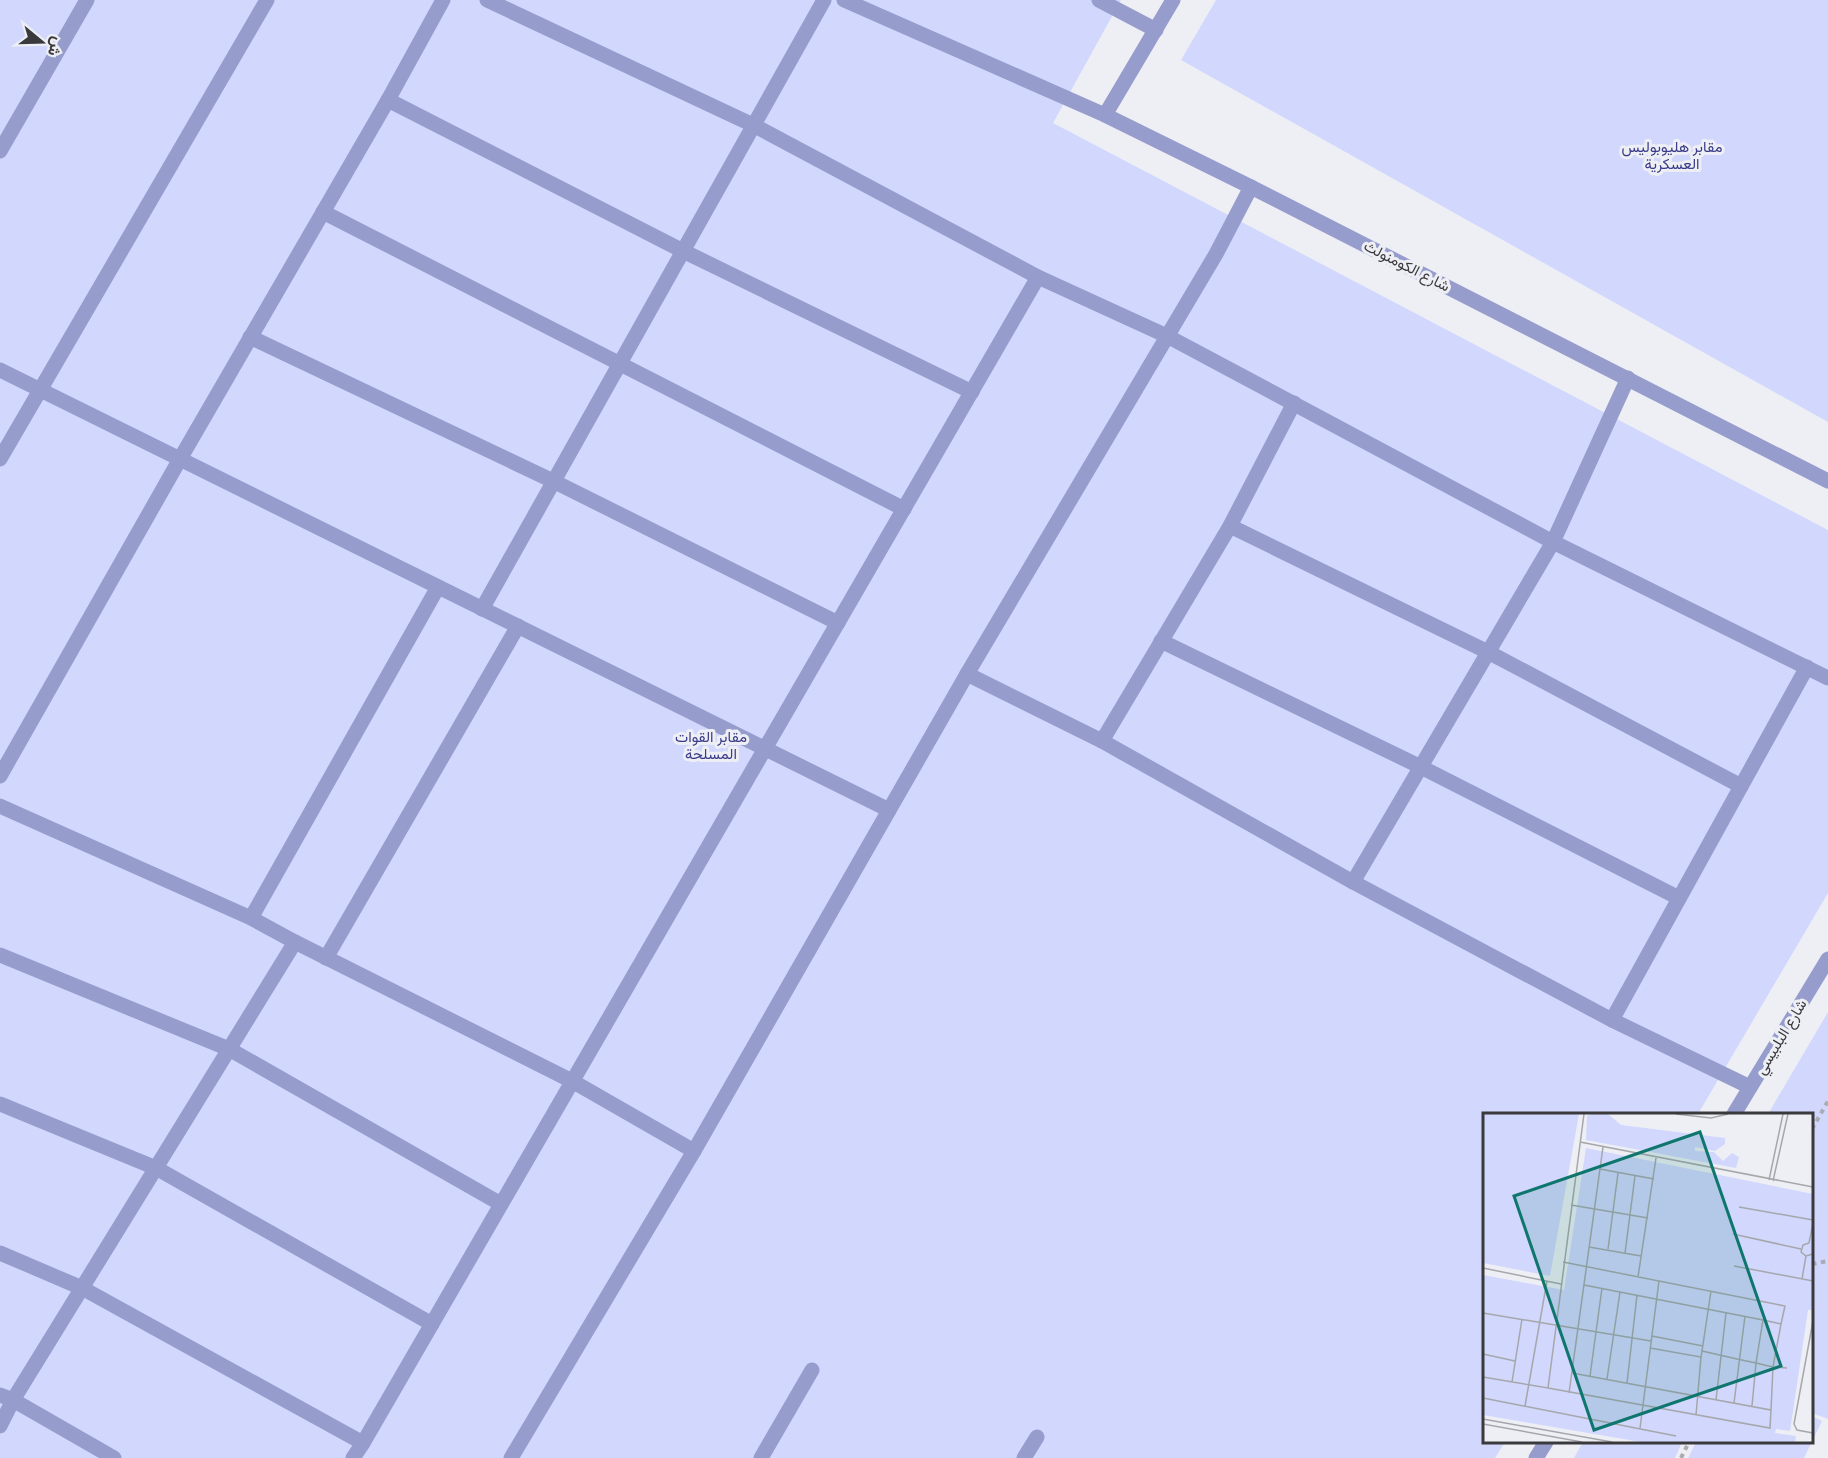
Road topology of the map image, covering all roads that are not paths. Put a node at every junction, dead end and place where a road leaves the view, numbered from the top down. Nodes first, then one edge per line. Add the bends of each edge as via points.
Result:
1 (87, 0) edge
2 (267, 0) edge
3 (443, 0) edge
4 (487, 0) edge
5 (824, 0) edge
6 (844, 0) edge
7 (1099, 0) edge
8 (1173, 0) edge
9 (1155, 30) junction
10 (388, 100) junction
11 (1105, 115) junction
12 (753, 125) junction
13 (0, 151) edge
14 (1251, 187) junction
15 (323, 212) junction
16 (682, 251) junction
17 (1038, 277) junction
18 (1167, 336) junction
19 (250, 337) junction
20 (619, 363) junction
21 (0, 370) edge
22 (1628, 378) junction
23 (39, 391) junction
24 (972, 392) junction
25 (1294, 403) junction
26 (0, 459) edge
27 (180, 459) junction
28 (553, 481) junction
29 (1828, 481) edge
30 (904, 509) junction
31 (1230, 526) junction
32 (1553, 542) junction
33 (438, 587) junction
34 (482, 609) junction
35 (838, 623) junction
36 (518, 626) junction
37 (1161, 641) junction
38 (1488, 652) junction
39 (1807, 667) junction
40 (967, 674) junction
41 (1828, 678) edge
42 (1102, 741) junction
43 (765, 749) junction
44 (1421, 767) junction
45 (0, 776) edge
46 (1741, 786) junction
47 (0, 806) edge
48 (889, 810) junction
49 (1353, 882) junction
50 (1679, 898) junction
51 (251, 918) junction
52 (295, 942) junction
53 (0, 955) edge
54 (327, 958) junction
55 (1828, 959) edge
56 (1612, 1020) junction
57 (229, 1048) junction
58 (572, 1081) junction
59 (1750, 1087) junction
60 (0, 1104) edge
61 (1735, 1113) edge
62 (694, 1151) junction
63 (156, 1168) junction
64 (501, 1204) junction
65 (0, 1252) edge
66 (82, 1288) junction
67 (432, 1324) junction
68 (813, 1370) dead end
69 (6, 1398) edge
70 (0, 1426) edge
71 (1037, 1437) dead end
72 (363, 1443) junction
73 (1545, 1443) edge
74 (114, 1458) edge
75 (353, 1458) edge
76 (511, 1458) edge
77 (761, 1458) edge
78 (1024, 1458) edge
79 (1536, 1458) edge

1 - 13 street
2 - 23 street
3 - 10 street
4 - 12 street
5 - 12 street
6 - 11 street, شارع الكومنولث
7 - 9 street
8 - 9 street
9 - 11 street
10 - 15 street
10 - 16 street
11 - 14 street, شارع الكومنولث
12 - 16 street
12 - 17 street
14 - 18 street
14 - 22 street, شارع الكومنولث
15 - 19 street
15 - 20 street
16 - 20 street
16 - 24 street
17 - 18 street
17 - 24 street
18 - 25 street
18 - 40 street
19 - 27 street
19 - 28 street
20 - 28 street
20 - 30 street
21 - 23 street
22 - 29 street, شارع الكومنولث
22 - 32 street
23 - 26 street
23 - 27 street
24 - 30 street
25 - 31 street
25 - 32 street
27 - 33 street
27 - 45 street
28 - 34 street
28 - 35 street
30 - 35 street
31 - 37 street
31 - 38 street
32 - 38 street
32 - 39 street
33 - 34 street
33 - 51 street
34 - 36 street
35 - 43 street
36 - 43 street
36 - 54 street
37 - 42 street
37 - 44 street
38 - 44 street
38 - 46 street
39 - 41 street
39 - 46 street
40 - 42 street
40 - 48 street
42 - 49 street
43 - 48 street
43 - 58 street
44 - 49 street
44 - 50 street
46 - 50 street
47 - 51 street
48 - 62 street
49 - 56 street
50 - 56 street
51 - 52 street
52 - 54 street
52 - 57 street
53 - 57 street
54 - 58 street
55 - 59 street, شارع البلبيسي
56 - 59 street
57 - 63 street
57 - 64 street
58 - 62 street
58 - 64 street
59 - 61 street, شارع البلبيسي
60 - 63 street
62 - 76 street
63 - 66 street
63 - 67 street
64 - 67 street
65 - 66 street
66 - 69 street
66 - 72 street
67 - 72 street
68 - 77 street
69 - 70 street
69 - 74 street
71 - 78 street
72 - 75 street
73 - 79 street

